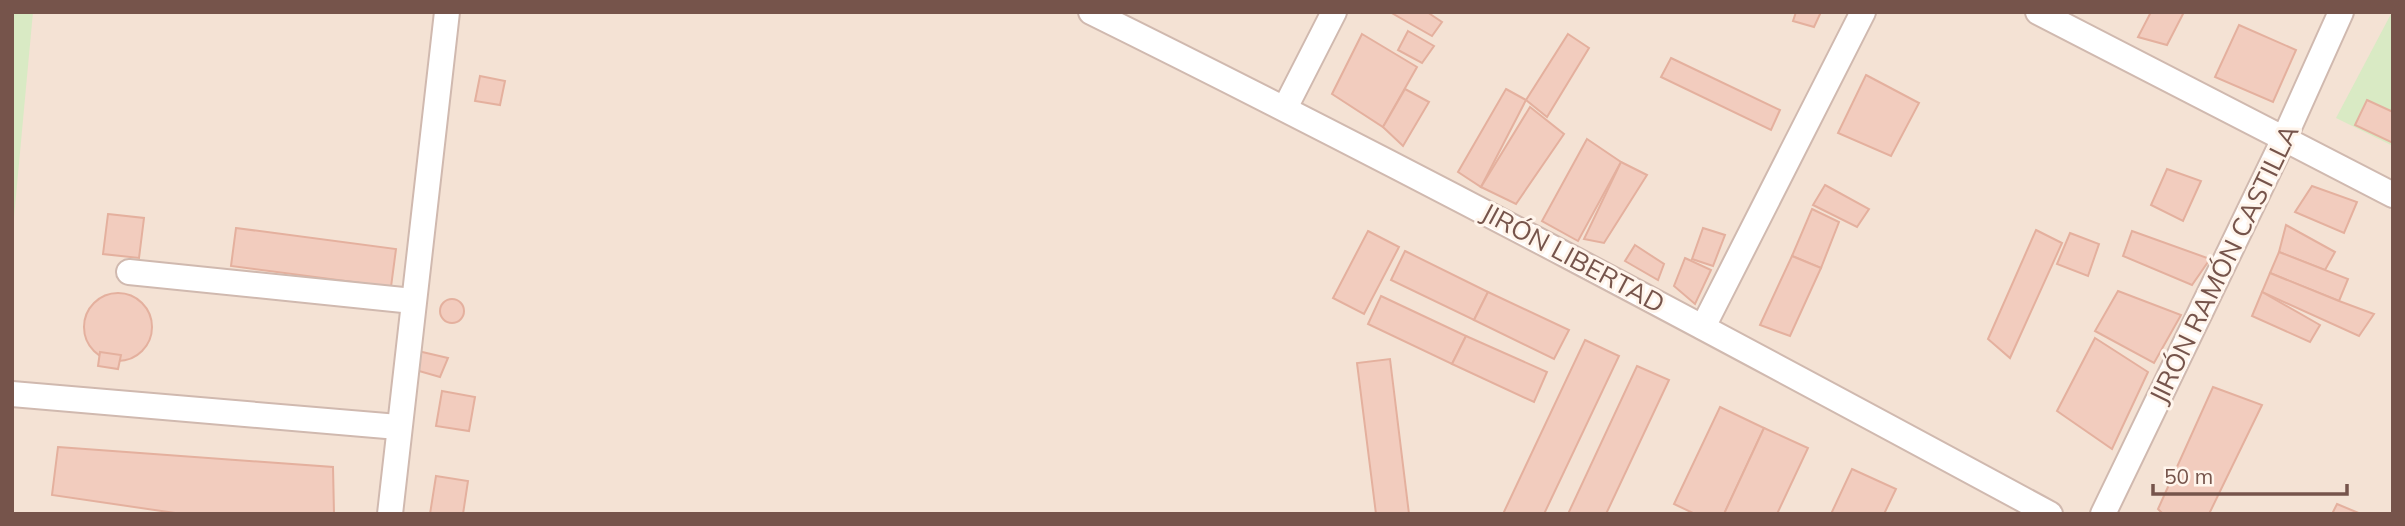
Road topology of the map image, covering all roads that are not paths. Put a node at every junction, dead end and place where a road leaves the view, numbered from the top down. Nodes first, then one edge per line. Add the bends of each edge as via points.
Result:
1 (447, 12) edge
2 (1091, 12) edge
3 (1334, 12) edge
4 (1863, 12) edge
5 (2038, 12) edge
6 (2341, 12) edge
7 (1285, 108) junction
8 (2283, 141) junction
9 (2393, 195) edge
10 (129, 272) dead end
11 (413, 301) junction
12 (1703, 327) junction
13 (12, 394) edge
14 (398, 428) junction
15 (390, 514) edge
16 (2050, 514) edge
17 (2104, 514) edge

1 - 11 street
2 - 7 street, JIRÓN LIBERTAD
3 - 7 street
4 - 12 street
5 - 8 street
6 - 8 street, JIRÓN RAMÓN CASTILLA
7 - 12 street, JIRÓN LIBERTAD
8 - 9 street
8 - 17 street, JIRÓN RAMÓN CASTILLA
10 - 11 street
11 - 14 street
12 - 16 street, JIRÓN LIBERTAD
13 - 14 street
14 - 15 street

